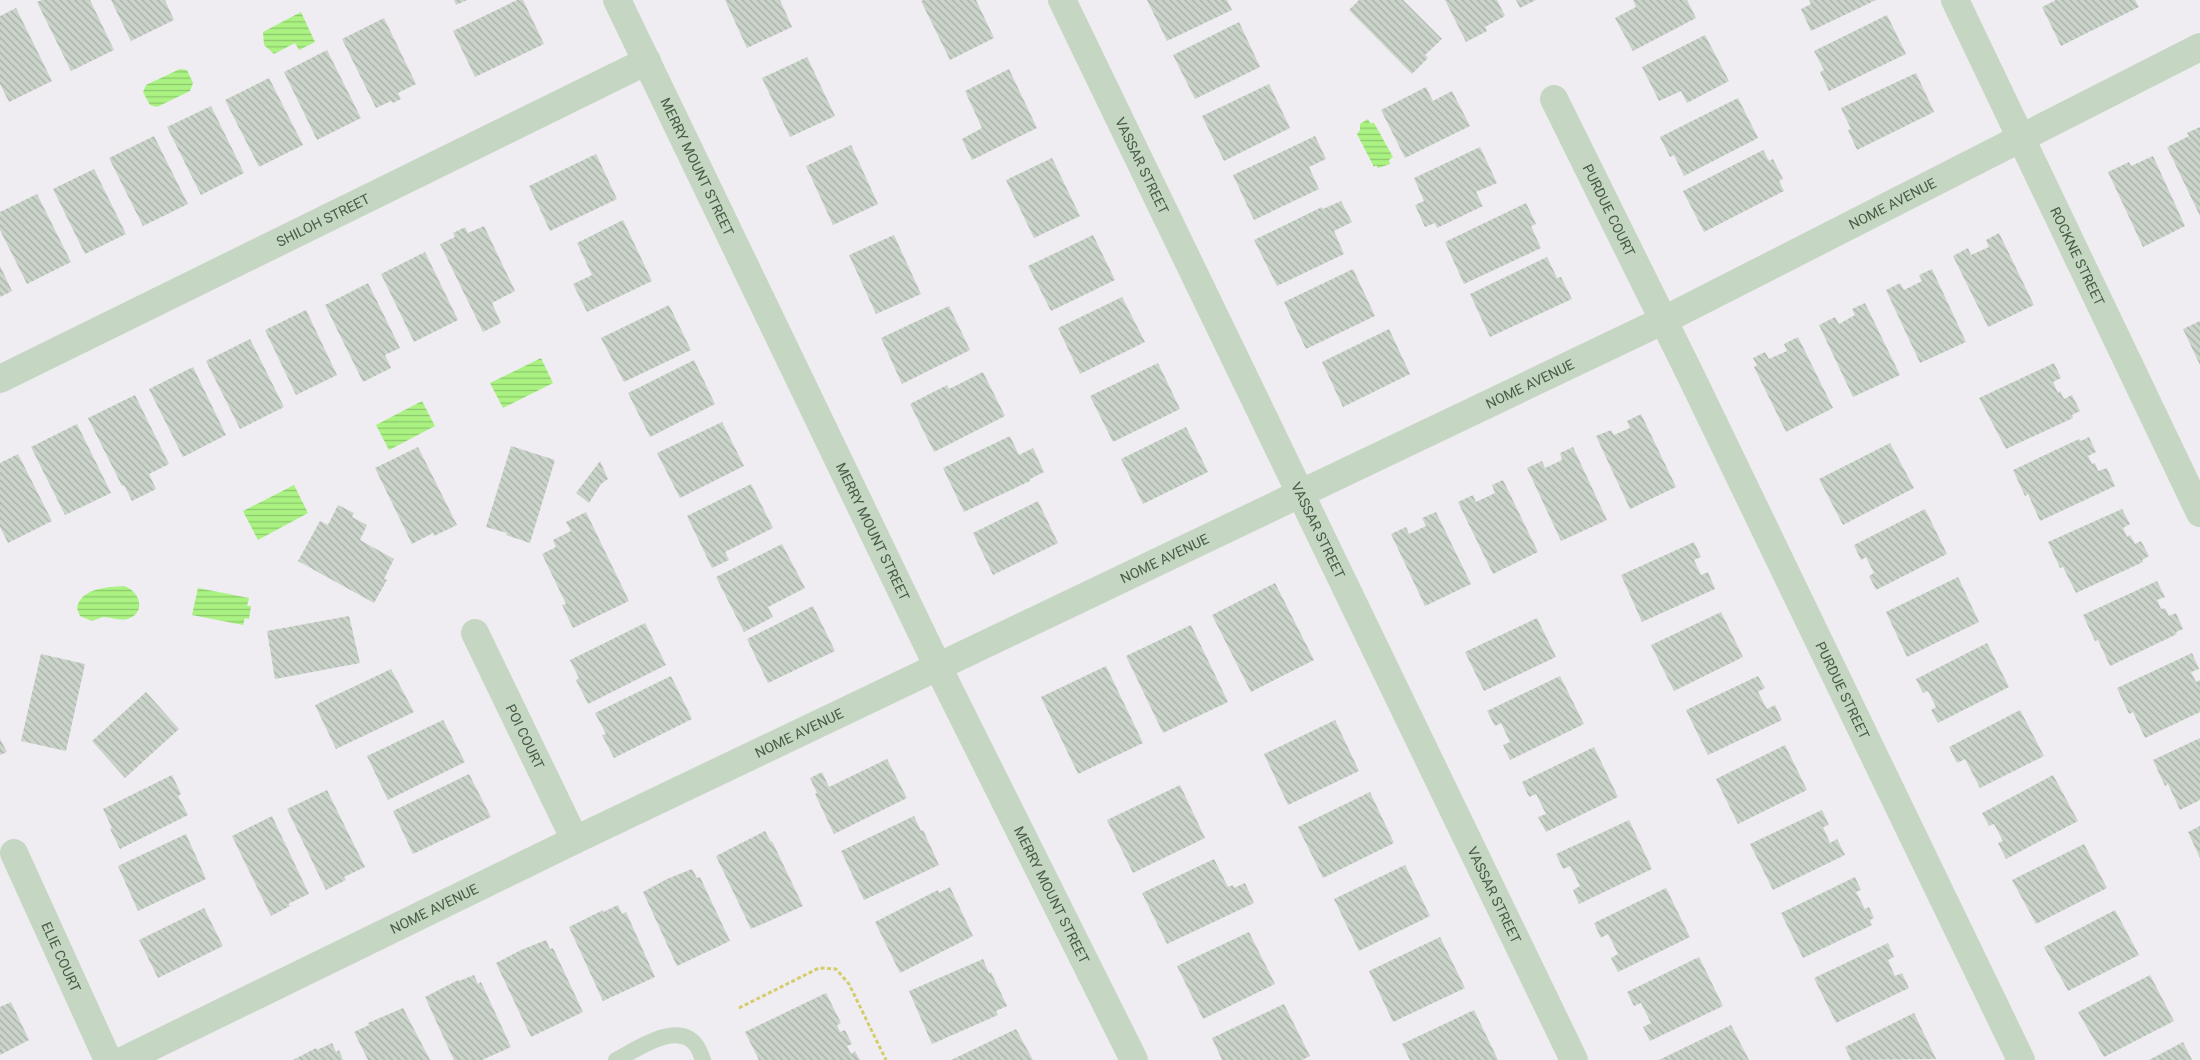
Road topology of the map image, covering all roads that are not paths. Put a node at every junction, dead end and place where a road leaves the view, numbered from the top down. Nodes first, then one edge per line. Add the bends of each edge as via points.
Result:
1 (617, 0) edge
2 (1062, 0) edge
3 (1955, 0) edge
4 (2200, 47) edge
5 (646, 61) junction
6 (1554, 99) dead end
7 (2022, 138) junction
8 (1664, 320) junction
9 (0, 379) edge
10 (1301, 494) junction
11 (2198, 502) edge
12 (475, 632) dead end
13 (938, 667) junction
14 (575, 840) junction
15 (14, 853) dead end
16 (108, 1060) edge
17 (124, 1060) edge
18 (616, 1060) edge
19 (703, 1060) edge
20 (1134, 1060) edge
21 (1574, 1060) edge
22 (2021, 1060) edge

1 - 5 street, MERRY MOUNT STREET
2 - 10 street, VASSAR STREET
3 - 7 street, ROCKNE STREET
4 - 7 street, NOME AVENUE
5 - 9 street, SHILOH STREET
5 - 13 street, MERRY MOUNT STREET
6 - 8 street, PURDUE COURT
7 - 8 street, NOME AVENUE
7 - 11 street, ROCKNE STREET
8 - 10 street, NOME AVENUE
8 - 22 street, PURDUE STREET
10 - 13 street, NOME AVENUE
10 - 21 street, VASSAR STREET
12 - 14 street, POI COURT
13 - 14 street, NOME AVENUE
13 - 20 street, MERRY MOUNT STREET
14 - 17 street, NOME AVENUE
15 - 16 street, ELIE COURT
18 - 19 lane via 660,1037 677,1036 696,1045

